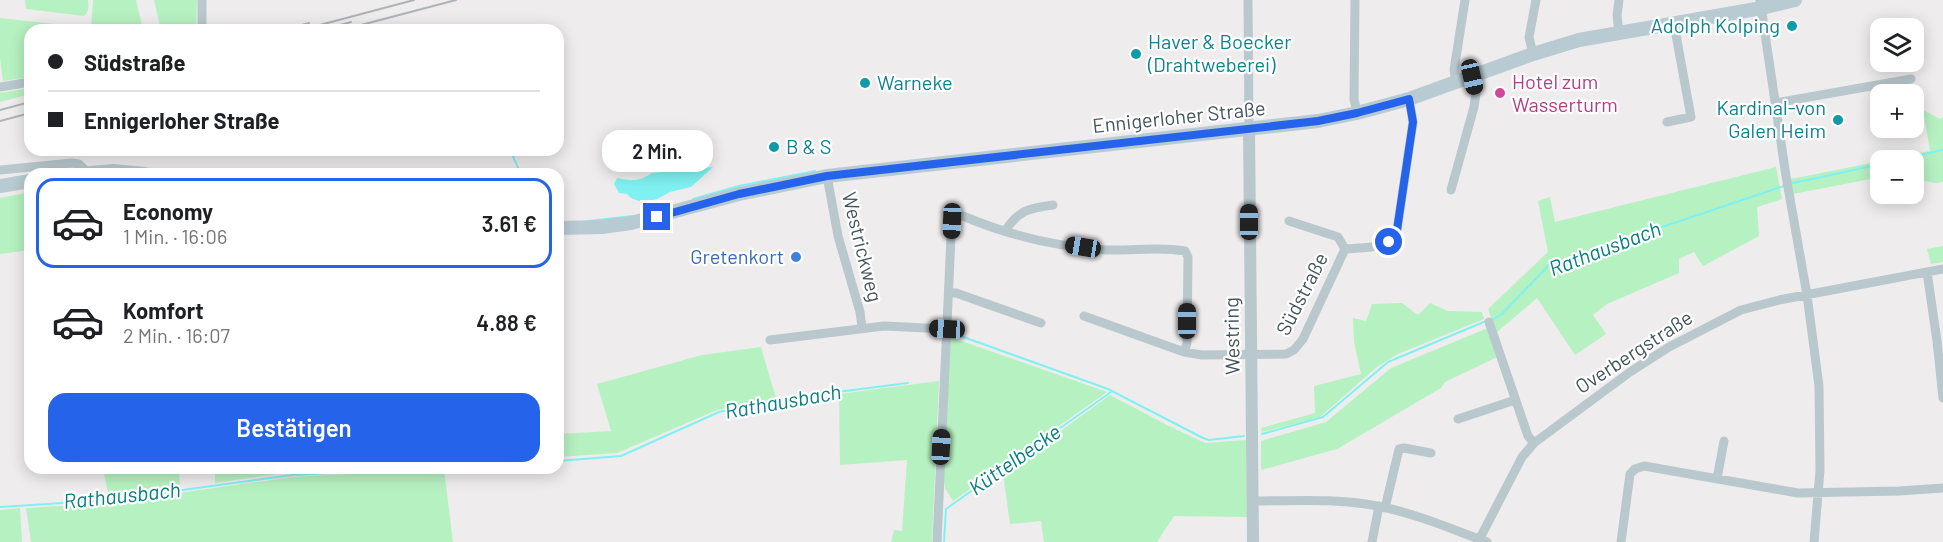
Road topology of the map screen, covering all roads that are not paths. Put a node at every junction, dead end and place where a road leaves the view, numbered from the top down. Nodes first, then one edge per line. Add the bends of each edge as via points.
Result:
1 (202, 0) edge
2 (1248, 0) edge
3 (1355, 0) edge
4 (1465, 0) edge
5 (1536, 0) edge
6 (1619, 0) edge
7 (1795, 0) edge
8 (1761, 4) edge
9 (202, 24) edge
10 (1674, 24) junction
11 (1619, 33) junction
12 (1533, 54) junction
13 (1472, 77) junction
14 (1911, 79) dead end
15 (24, 83) edge
16 (1456, 83) junction
17 (0, 87) edge
18 (1409, 99) junction
19 (1775, 103) junction
20 (1357, 113) junction
21 (1667, 122) dead end
22 (1249, 129) junction
23 (81, 168) edge
24 (0, 170) edge
25 (827, 176) junction
26 (24, 182) edge
27 (0, 186) edge
28 (1451, 190) dead end
29 (1053, 205) dead end
30 (1289, 221) dead end
31 (564, 228) edge
32 (1005, 231) junction
33 (1345, 249) junction
34 (1943, 269) edge
35 (1927, 272) junction
36 (949, 293) junction
37 (1807, 295) junction
38 (1084, 316) dead end
39 (1489, 322) dead end
40 (1041, 323) dead end
41 (862, 327) junction
42 (947, 329) junction
43 (771, 340) dead end
44 (1940, 341) edge
45 (1184, 352) junction
46 (1252, 354) junction
47 (1943, 398) edge
48 (1515, 400) junction
49 (1458, 419) dead end
50 (1724, 441) dead end
51 (1534, 443) junction
52 (1431, 453) dead end
53 (1717, 479) junction
54 (1943, 488) edge
55 (1818, 494) junction
56 (1253, 501) junction
57 (1382, 507) junction
58 (1482, 541) edge
59 (937, 542) edge
60 (1253, 542) edge
61 (1372, 542) edge
62 (1621, 542) edge
63 (1814, 542) edge

1 - 9 street
2 - 22 street
3 - 20 street
4 - 16 street via 1454,70
5 - 12 street via 1529,37
6 - 11 street
7 - 8 main road, Ennigerloher Straße
8 - 10 main road, Ennigerloher Straße
8 - 19 street
10 - 11 main road, Ennigerloher Straße
10 - 21 street via 1691,117
11 - 12 main road, Ennigerloher Straße
12 - 13 main road, Ennigerloher Straße
13 - 16 main road, Ennigerloher Straße
13 - 28 street via 1474,107
14 - 19 street
15 - 17 street
16 - 18 main road, Ennigerloher Straße
18 - 20 main road, Ennigerloher Straße
18 - 33 street, Südstraße via 1413,122 1397,230 1382,245
19 - 37 street
20 - 22 main road, Ennigerloher Straße
22 - 25 main road, Ennigerloher Straße
22 - 46 street, Westring
23 - 24 street via 72,163
25 - 31 main road, Ennigerloher Straße via 739,194 631,223
25 - 41 street, Westrickweg
26 - 27 main road
29 - 32 street via 1024,211
30 - 33 street, Südstraße via 1338,237
32 - 36 street via 952,215
32 - 45 street via 1093,249 1185,250 1188,257
33 - 46 street, Südstraße via 1303,339 1294,350 1286,354
34 - 35 street, Overbergstraße
35 - 37 street, Overbergstraße
35 - 44 street
36 - 40 street
36 - 42 street
37 - 51 street, Overbergstraße via 1741,310 1669,347
37 - 55 street via 1819,386
38 - 45 street
39 - 48 street
41 - 42 street, Westrickweg
41 - 43 street, Westrickweg
42 - 59 street
44 - 47 street
45 - 46 street
46 - 56 street, Westring
48 - 49 street
48 - 51 street
50 - 53 street
51 - 58 street, Overbergstraße via 1522,457
52 - 57 street via 1400,449
53 - 55 street
53 - 62 street via 1644,466 1635,469 1630,474
54 - 55 street
55 - 63 street
56 - 57 street via 1332,501
56 - 60 street, Westring
57 - 58 street
57 - 61 street

